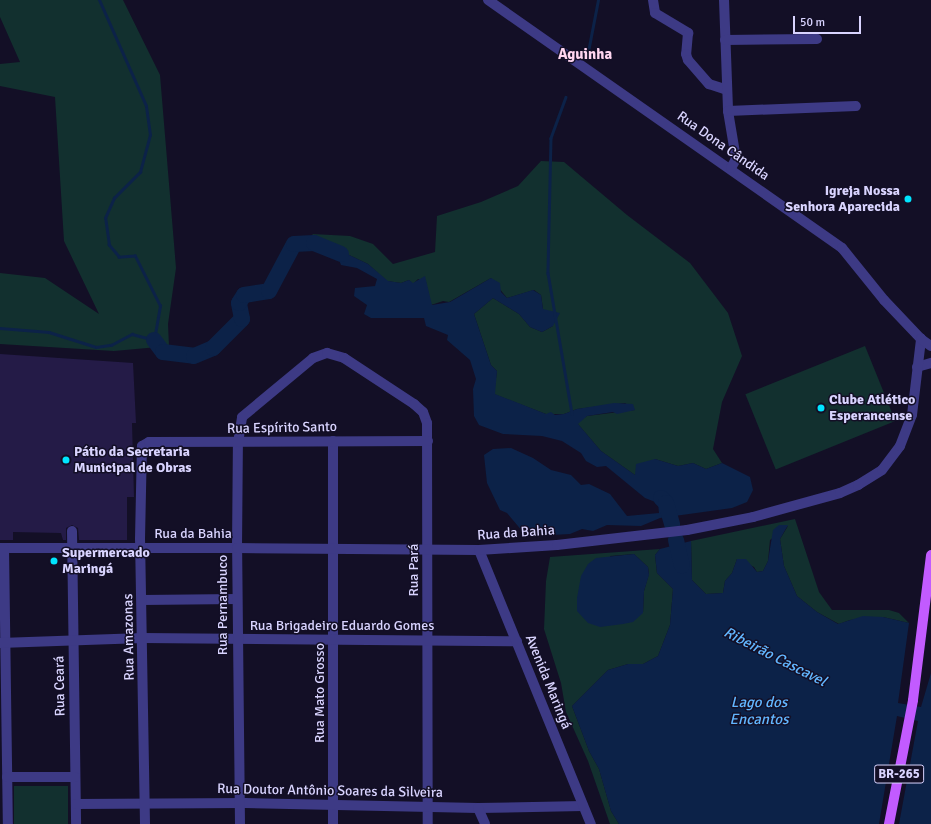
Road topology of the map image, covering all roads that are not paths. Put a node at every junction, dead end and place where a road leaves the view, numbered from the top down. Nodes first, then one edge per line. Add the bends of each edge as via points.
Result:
1 (488, 0) edge
2 (653, 0) edge
3 (724, 0) edge
4 (817, 39) dead end
5 (725, 40) junction
6 (727, 90) junction
7 (856, 106) dead end
8 (728, 111) junction
9 (731, 168) junction
10 (921, 339) junction
11 (931, 346) edge
12 (344, 358) joint
13 (931, 363) edge
14 (917, 367) junction
15 (333, 441) junction
16 (428, 441) junction
17 (238, 443) junction
18 (140, 450) joint
19 (72, 531) dead end
20 (2, 548) edge
21 (72, 548) junction
22 (140, 548) junction
23 (237, 548) junction
24 (332, 549) junction
25 (427, 550) junction
26 (479, 550) junction
27 (931, 555) edge
28 (237, 599) junction
29 (142, 600) junction
30 (143, 638) junction
31 (237, 640) junction
32 (428, 640) junction
33 (334, 641) junction
34 (516, 641) junction
35 (3, 642) edge
36 (74, 642) junction
37 (7, 777) junction
38 (75, 777) junction
39 (76, 804) junction
40 (144, 804) junction
41 (240, 804) junction
42 (333, 805) junction
43 (583, 806) junction
44 (428, 807) junction
45 (478, 808) junction
46 (4, 809) edge
47 (8, 824) edge
48 (76, 824) edge
49 (145, 824) edge
50 (240, 824) edge
51 (333, 824) edge
52 (428, 824) edge
53 (485, 824) edge
54 (591, 824) edge
55 (889, 824) edge

1 - 9 street, Rua Dona Cândida
2 - 6 street via 655,13 688,33 688,60 709,84
3 - 5 street
4 - 5 street
5 - 6 street
6 - 8 street
7 - 8 street
8 - 9 street via 736,159
9 - 10 street, Rua Dona Cândida via 842,248 884,300
10 - 11 street, Rua Dona Cândida
10 - 14 street, Rua da Bahia
12 - 16 street, Rua Pará via 420,409 427,422
12 - 17 street, Rua Pernambuco via 327,353 313,358 245,413 238,426
13 - 14 street
14 - 26 street, Rua da Bahia via 915,398 906,434 882,470 840,493 753,517 687,530 557,545
15 - 16 street, Rua Espírito Santo
15 - 17 street, Rua Espírito Santo
15 - 24 street, Rua Mato Grosso
16 - 25 street, Rua Pará
17 - 18 street, Rua Espírito Santo via 149,442
17 - 23 street, Rua Pernambuco
18 - 22 street, Rua Amazonas
19 - 21 street, Rua Ceará
20 - 21 street, Rua da Bahia
20 - 35 street
21 - 22 street, Rua da Bahia
21 - 36 street, Rua Ceará
22 - 23 street, Rua da Bahia
22 - 29 street, Rua Amazonas
23 - 24 street, Rua da Bahia
23 - 28 street, Rua Pernambuco
24 - 25 street, Rua da Bahia
24 - 33 street, Rua Mato Grosso
25 - 26 street, Rua da Bahia
25 - 32 street, Rua Pará
26 - 34 street, Avenida Maringá
27 - 55 main road, BR-265 via 913,700
28 - 29 street
28 - 31 street, Rua Pernambuco
29 - 30 street, Rua Amazonas
30 - 31 street, Rua Brigadeiro Eduardo Gomes
30 - 36 street, Rua Brigadeiro Eduardo Gomes
30 - 40 street, Rua Amazonas
31 - 33 street, Rua Brigadeiro Eduardo Gomes
31 - 41 street, Rua Pernambuco
32 - 33 street, Rua Brigadeiro Eduardo Gomes
32 - 34 street, Rua Brigadeiro Eduardo Gomes
32 - 44 street, Rua Pará
33 - 42 street, Rua Mato Grosso
34 - 43 street, Avenida Maringá
35 - 36 street, Rua Brigadeiro Eduardo Gomes
35 - 37 street
36 - 38 street, Rua Ceará
37 - 38 street
37 - 46 street
38 - 39 street, Rua Ceará
39 - 40 street, Rua Doutor Antônio Soares da Silveira
39 - 48 street, Rua Ceará
40 - 41 street, Rua Doutor Antônio Soares da Silveira
40 - 49 street, Rua Amazonas
41 - 42 street, Rua Doutor Antônio Soares da Silveira
41 - 50 street, Rua Pernambuco
42 - 44 street, Rua Doutor Antônio Soares da Silveira
42 - 51 street, Rua Mato Grosso
43 - 45 street, Rua Doutor Antônio Soares da Silveira
43 - 54 street, Avenida Maringá
44 - 45 street, Rua Doutor Antônio Soares da Silveira
44 - 52 street, Rua Pará
45 - 53 street
46 - 47 street

